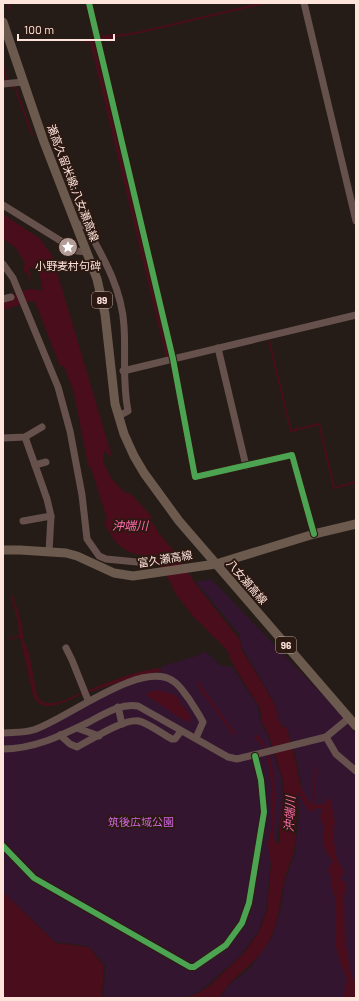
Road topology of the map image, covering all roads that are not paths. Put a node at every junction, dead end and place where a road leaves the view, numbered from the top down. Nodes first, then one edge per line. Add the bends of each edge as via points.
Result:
1 (89, 3) edge
2 (304, 3) edge
3 (3, 22) edge
4 (23, 82) junction
5 (3, 84) edge
6 (3, 205) edge
7 (356, 221) edge
8 (75, 223) junction
9 (87, 252) junction
10 (3, 264) edge
11 (11, 296) dead end
12 (3, 299) edge
13 (356, 315) edge
14 (218, 348) junction
15 (173, 359) junction
16 (123, 371) junction
17 (119, 416) junction
18 (42, 427) dead end
19 (25, 437) junction
20 (3, 438) edge
21 (46, 462) dead end
22 (35, 465) junction
23 (246, 466) junction
24 (51, 516) junction
25 (23, 521) dead end
26 (356, 524) edge
27 (314, 534) junction
28 (93, 549) junction
29 (3, 550) edge
30 (49, 552) junction
31 (137, 562) dead end
32 (216, 564) junction
33 (100, 567) junction
34 (66, 648) dead end
35 (88, 700) junction
36 (118, 707) junction
37 (353, 720) edge
38 (122, 724) junction
39 (77, 728) junction
40 (181, 731) junction
41 (3, 733) edge
42 (60, 736) junction
43 (99, 736) junction
44 (326, 737) junction
45 (196, 738) junction
46 (3, 749) edge
47 (255, 756) junction
48 (356, 771) edge
49 (3, 846) edge

1 - 15 street
2 - 7 street
3 - 4 main road, 瀬高久留米線;八女瀬高線 / 89
4 - 5 street
4 - 8 main road, 瀬高久留米線;八女瀬高線 / 89
6 - 9 street via 77,252
8 - 9 main road, 瀬高久留米線;八女瀬高線 / 89
8 - 16 street via 86,226 111,273 119,297 124,325
9 - 17 main road, 瀬高久留米線;八女瀬高線 / 89 via 97,279 105,314 115,404
10 - 28 street via 13,278 58,387 70,431 82,495 85,531
11 - 12 street
13 - 14 street
14 - 15 street
14 - 23 street
15 - 16 street
15 - 23 street via 195,477
16 - 17 street via 128,411
17 - 32 main road, 瀬高久留米線;八女瀬高線 / 89 via 124,434 144,473 179,521
18 - 19 street
19 - 20 street
19 - 22 street
21 - 22 street
22 - 24 street
23 - 27 street via 292,455
24 - 25 street
24 - 30 street
26 - 27 main road, 八女瀬高線
27 - 32 main road, 八女瀬高線
28 - 31 street via 106,559
28 - 33 street
29 - 30 main road, 富久瀬高線
30 - 33 main road, 富久瀬高線 via 66,552
32 - 33 main road, 富久瀬高線 via 132,576
32 - 37 main road, 八女瀬高線 / 96
34 - 35 street
35 - 41 street via 32,730
35 - 45 street via 115,687 152,677 172,680 181,688 203,722
36 - 38 street
36 - 39 street
36 - 40 street via 129,704 138,706
37 - 44 street
38 - 40 street via 141,722 172,739
38 - 43 street
39 - 42 street
39 - 43 street
40 - 45 street
42 - 43 street via 77,747
42 - 46 street via 31,747
44 - 47 street
44 - 48 street via 336,754
45 - 47 street via 228,757 237,759
47 - 49 street via 263,788 264,812 249,903 242,923 226,945 194,966 190,967 156,949 124,928 34,878

